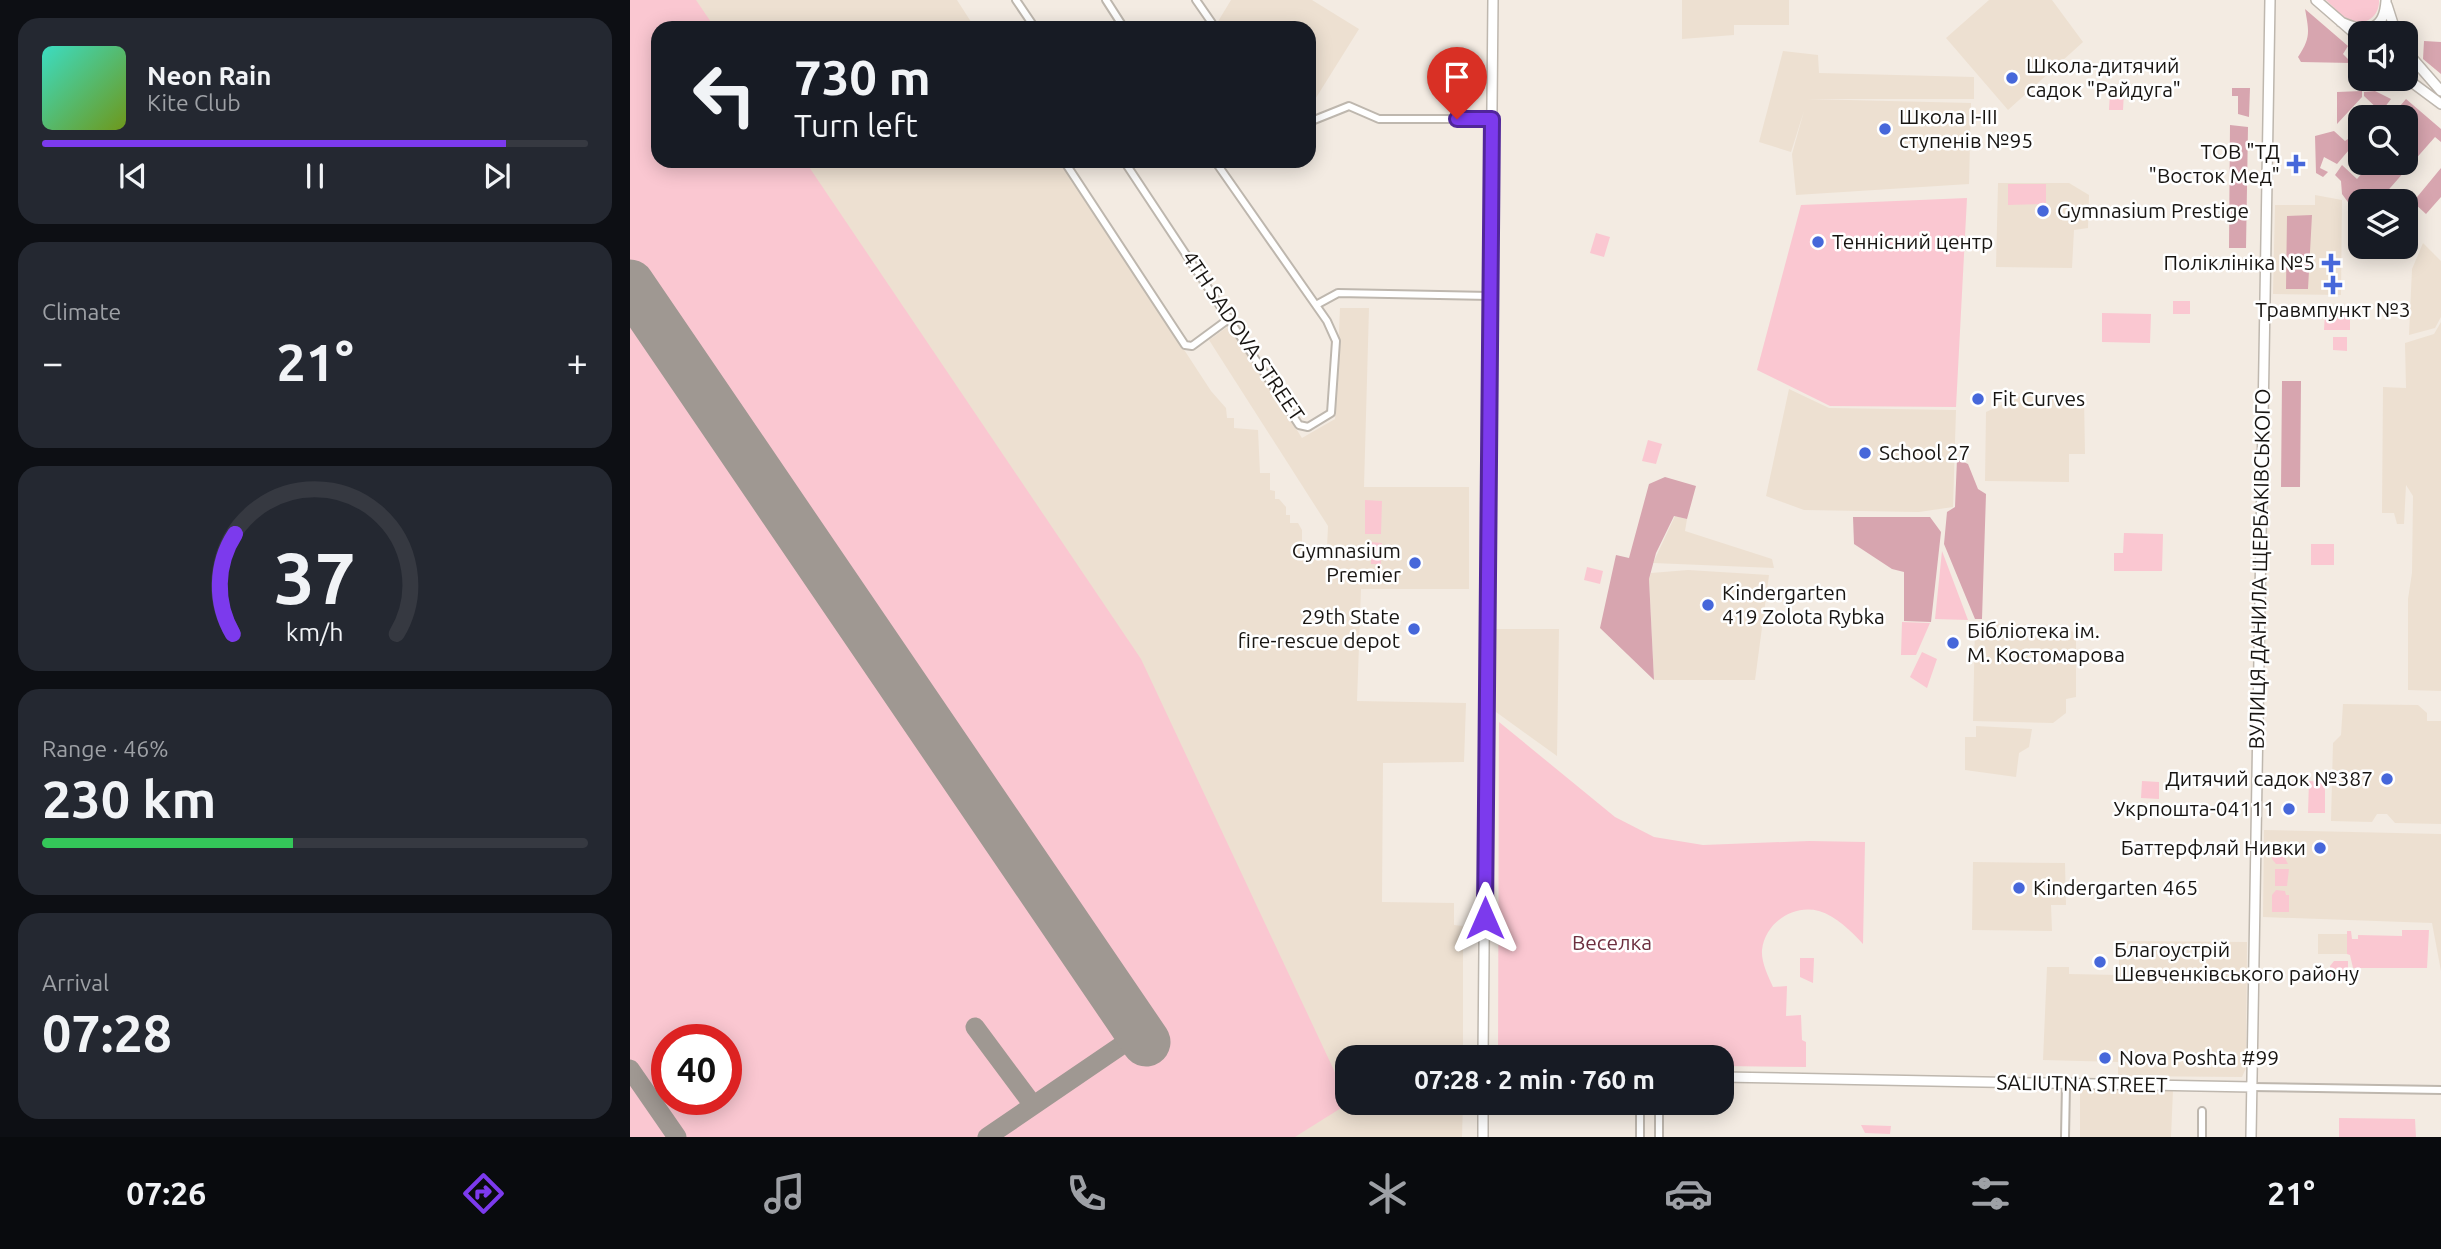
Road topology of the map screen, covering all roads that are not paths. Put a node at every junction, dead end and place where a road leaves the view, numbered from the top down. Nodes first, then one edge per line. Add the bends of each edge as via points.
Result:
1 (1016, 0) edge
2 (1106, 0) edge
3 (1196, 0) edge
4 (1493, 0) edge
5 (2316, 0) edge
6 (2386, 0) edge
7 (2270, 1) edge
8 (1030, 21) edge
9 (1120, 21) edge
10 (1211, 21) edge
11 (2392, 21) edge
12 (2342, 22) junction
13 (2348, 27) edge
14 (2418, 64) edge
15 (2432, 79) junction
16 (2418, 88) edge
17 (2421, 90) junction
18 (2441, 91) edge
19 (2441, 104) edge
20 (1316, 119) edge
21 (1492, 119) junction
22 (1068, 168) edge
23 (1129, 168) edge
24 (1220, 168) edge
25 (1490, 296) junction
26 (1316, 305) junction
27 (1230, 318) junction
28 (1483, 1045) edge
29 (1734, 1077) edge
30 (2066, 1084) junction
31 (2252, 1087) junction
32 (2441, 1090) edge
33 (2202, 1111) dead end
34 (1483, 1115) edge
35 (1640, 1115) edge
36 (1659, 1115) edge
37 (1483, 1137) edge
38 (1640, 1137) edge
39 (1659, 1137) edge
40 (2066, 1137) edge
41 (2202, 1137) edge
42 (2251, 1137) edge

1 - 8 street
2 - 9 street
3 - 10 street
4 - 21 street
5 - 12 street
6 - 11 street
6 - 12 street via 2382,20 2375,26 2355,28
7 - 31 street, ВУЛИЦЯ ДАНИЛА ЩЕРБАКІВСЬКОГО
12 - 13 street
14 - 15 street
15 - 17 street via 2422,81
15 - 18 street
16 - 17 street
17 - 19 street
20 - 21 street via 1349,106 1379,119
21 - 25 street
22 - 27 street via 1185,345 1192,346
23 - 27 street, 4TH SADOVA STREET
24 - 26 street
25 - 26 street via 1338,293
25 - 28 street
26 - 27 street, 4TH SADOVA STREET via 1336,341 1332,410 1308,426 1299,425
29 - 30 street, SALIUTNA STREET
30 - 31 street, SALIUTNA STREET
30 - 40 street
31 - 32 street, SALIUTNA STREET
31 - 42 street, ВУЛИЦЯ ДАНИЛА ЩЕРБАКІВСЬКОГО
33 - 41 street
34 - 37 street
35 - 38 street
36 - 39 street

